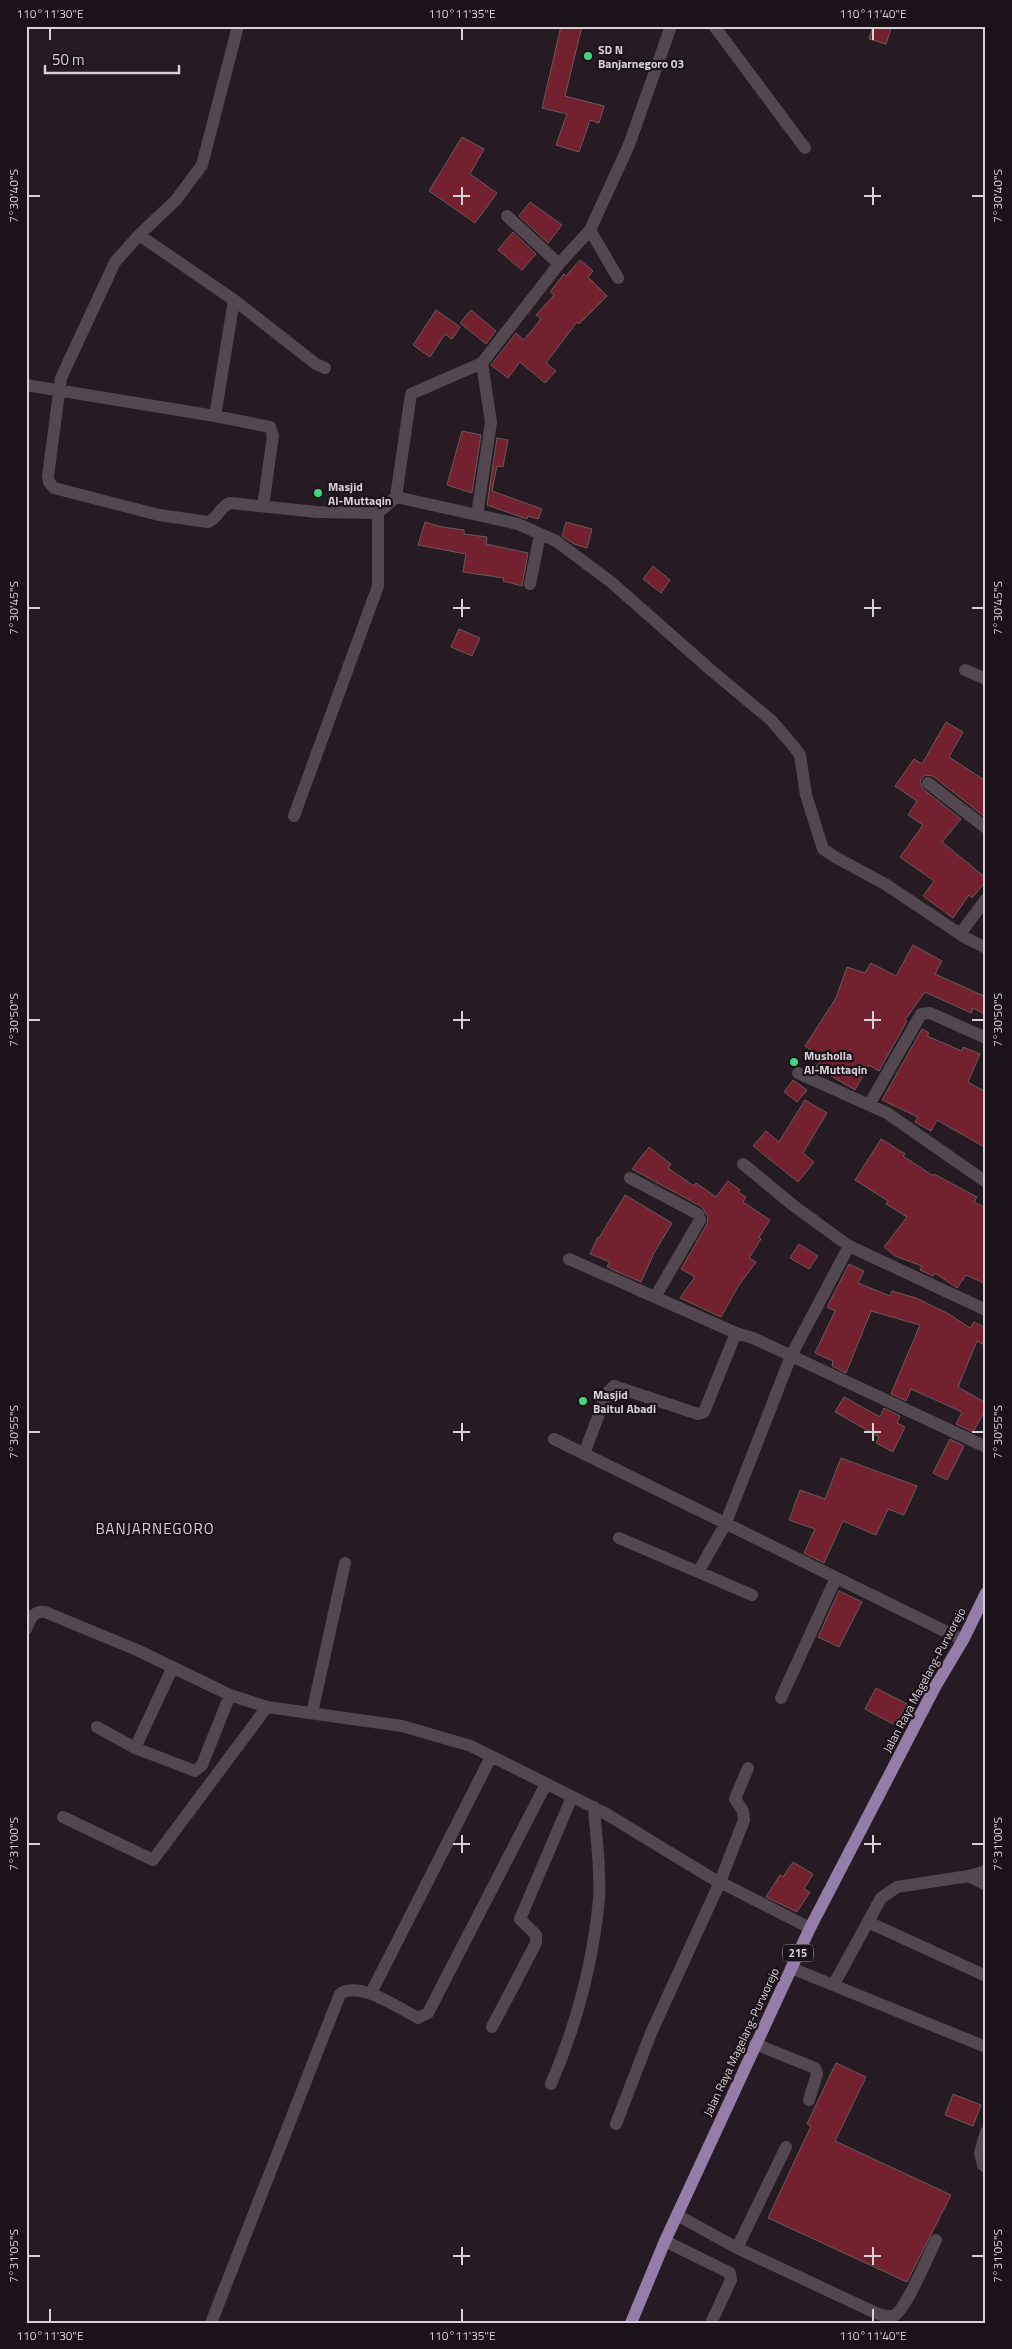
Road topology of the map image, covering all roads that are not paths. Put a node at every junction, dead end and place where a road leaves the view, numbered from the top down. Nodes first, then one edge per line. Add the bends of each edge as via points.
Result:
1 (238, 26) edge
2 (671, 26) edge
3 (714, 26) edge
4 (805, 148) dead end
5 (507, 216) dead end
6 (590, 230) junction
7 (139, 234) junction
8 (559, 264) junction
9 (618, 278) dead end
10 (234, 300) junction
11 (482, 363) junction
12 (325, 368) dead end
13 (26, 385) edge
14 (59, 390) junction
15 (215, 416) junction
16 (396, 497) junction
17 (263, 506) junction
18 (378, 513) junction
19 (477, 515) junction
20 (540, 534) junction
21 (530, 584) dead end
22 (965, 670) dead end
23 (986, 679) edge
24 (928, 783) dead end
25 (294, 816) dead end
26 (986, 828) edge
27 (986, 899) edge
28 (960, 934) junction
29 (986, 948) edge
30 (986, 1038) edge
31 (798, 1072) dead end
32 (869, 1106) junction
33 (743, 1164) dead end
34 (630, 1178) dead end
35 (986, 1182) edge
36 (850, 1246) junction
37 (569, 1259) dead end
38 (655, 1297) junction
39 (986, 1310) edge
40 (736, 1333) junction
41 (791, 1356) junction
42 (554, 1440) dead end
43 (986, 1447) edge
44 (584, 1454) junction
45 (725, 1525) junction
46 (619, 1538) dead end
47 (345, 1563) dead end
48 (698, 1572) junction
49 (836, 1578) junction
50 (986, 1593) edge
51 (752, 1595) dead end
52 (26, 1628) edge
53 (963, 1640) junction
54 (172, 1669) junction
55 (230, 1695) junction
56 (781, 1698) dead end
57 (268, 1707) junction
58 (312, 1713) junction
59 (97, 1727) dead end
60 (136, 1748) junction
61 (491, 1757) junction
62 (748, 1768) dead end
63 (546, 1784) junction
64 (572, 1797) junction
65 (594, 1807) junction
66 (63, 1817) dead end
67 (986, 1871) edge
68 (969, 1876) junction
69 (720, 1882) junction
70 (986, 1885) edge
71 (868, 1922) junction
72 (810, 1928) junction
73 (791, 1968) junction
74 (986, 1976) edge
75 (834, 1984) junction
76 (371, 1993) junction
77 (492, 2026) dead end
78 (755, 2044) junction
79 (986, 2047) edge
80 (551, 2084) dead end
81 (809, 2100) dead end
82 (616, 2124) dead end
83 (986, 2132) edge
84 (786, 2147) dead end
85 (986, 2167) edge
86 (677, 2215) junction
87 (936, 2240) dead end
88 (665, 2241) junction
89 (737, 2248) junction
90 (210, 2323) edge
91 (631, 2323) edge
92 (711, 2323) edge

1 - 7 street via 202,165 176,200
2 - 6 street via 629,145
3 - 4 street
5 - 8 street
6 - 8 street
6 - 9 street
7 - 10 street
7 - 14 street via 115,262
8 - 11 street
10 - 12 street
10 - 15 street
11 - 16 street via 411,394
11 - 19 street via 491,422
13 - 14 street
14 - 15 street
14 - 17 street via 48,476 54,488 158,515 208,522 226,504
15 - 17 street via 272,429
16 - 18 street
16 - 19 street
17 - 18 street via 317,512
18 - 25 street via 378,586
19 - 20 street via 518,524
20 - 21 street
20 - 28 street via 556,541 611,582 771,720 800,756 806,795 824,849 885,884
22 - 23 street
24 - 26 street
27 - 28 street
28 - 29 street
30 - 32 street via 930,1013 921,1014
31 - 32 street
32 - 35 street via 886,1114
33 - 36 street
34 - 38 street via 698,1214 700,1220
36 - 39 street
36 - 41 street
37 - 38 street
38 - 40 street
40 - 41 street
40 - 44 street via 704,1412 698,1414 614,1386 607,1393
41 - 43 street
41 - 45 street
42 - 44 street
44 - 45 street
45 - 48 street
45 - 49 street
46 - 48 street
47 - 58 street
48 - 51 street
49 - 53 street
49 - 56 street
50 - 53 main road, Jalan Raya Magelang-Purworejo / 215
52 - 54 street via 35,1613 45,1612 137,1650
53 - 72 main road, Jalan Raya Magelang-Purworejo / 215 via 935,1687
54 - 55 street
54 - 60 street
55 - 57 street
55 - 60 street via 202,1765 195,1770
57 - 58 street
57 - 66 street via 153,1860
58 - 61 street via 402,1726 471,1746
59 - 60 street
61 - 63 street
61 - 76 street
62 - 69 street via 735,1799 743,1811 744,1820
63 - 64 street
63 - 76 street via 428,2013 418,2018
64 - 65 street
64 - 77 street via 520,1919 536,1935 536,1943
65 - 69 street
65 - 80 street via 598,1907 586,1977 566,2048
67 - 68 street
68 - 70 street
68 - 71 street via 897,1887 881,1898
69 - 72 street
69 - 82 street via 650,2033
71 - 74 street
71 - 75 street
72 - 73 main road, Jalan Raya Magelang-Purworejo / 215
73 - 75 street
73 - 78 main road, Jalan Raya Magelang-Purworejo / 215
75 - 79 street
76 - 90 street via 350,1990 340,1994
78 - 81 street via 816,2068
78 - 86 main road, Jalan Raya Magelang-Purworejo / 215
83 - 85 street via 980,2153
84 - 89 street
86 - 88 main road, Jalan Raya Magelang-Purworejo / 215
86 - 89 street
87 - 89 street via 906,2302 897,2314 888,2317
88 - 91 main road, Jalan Raya Magelang-Purworejo / 215
88 - 92 street via 730,2273 731,2280

